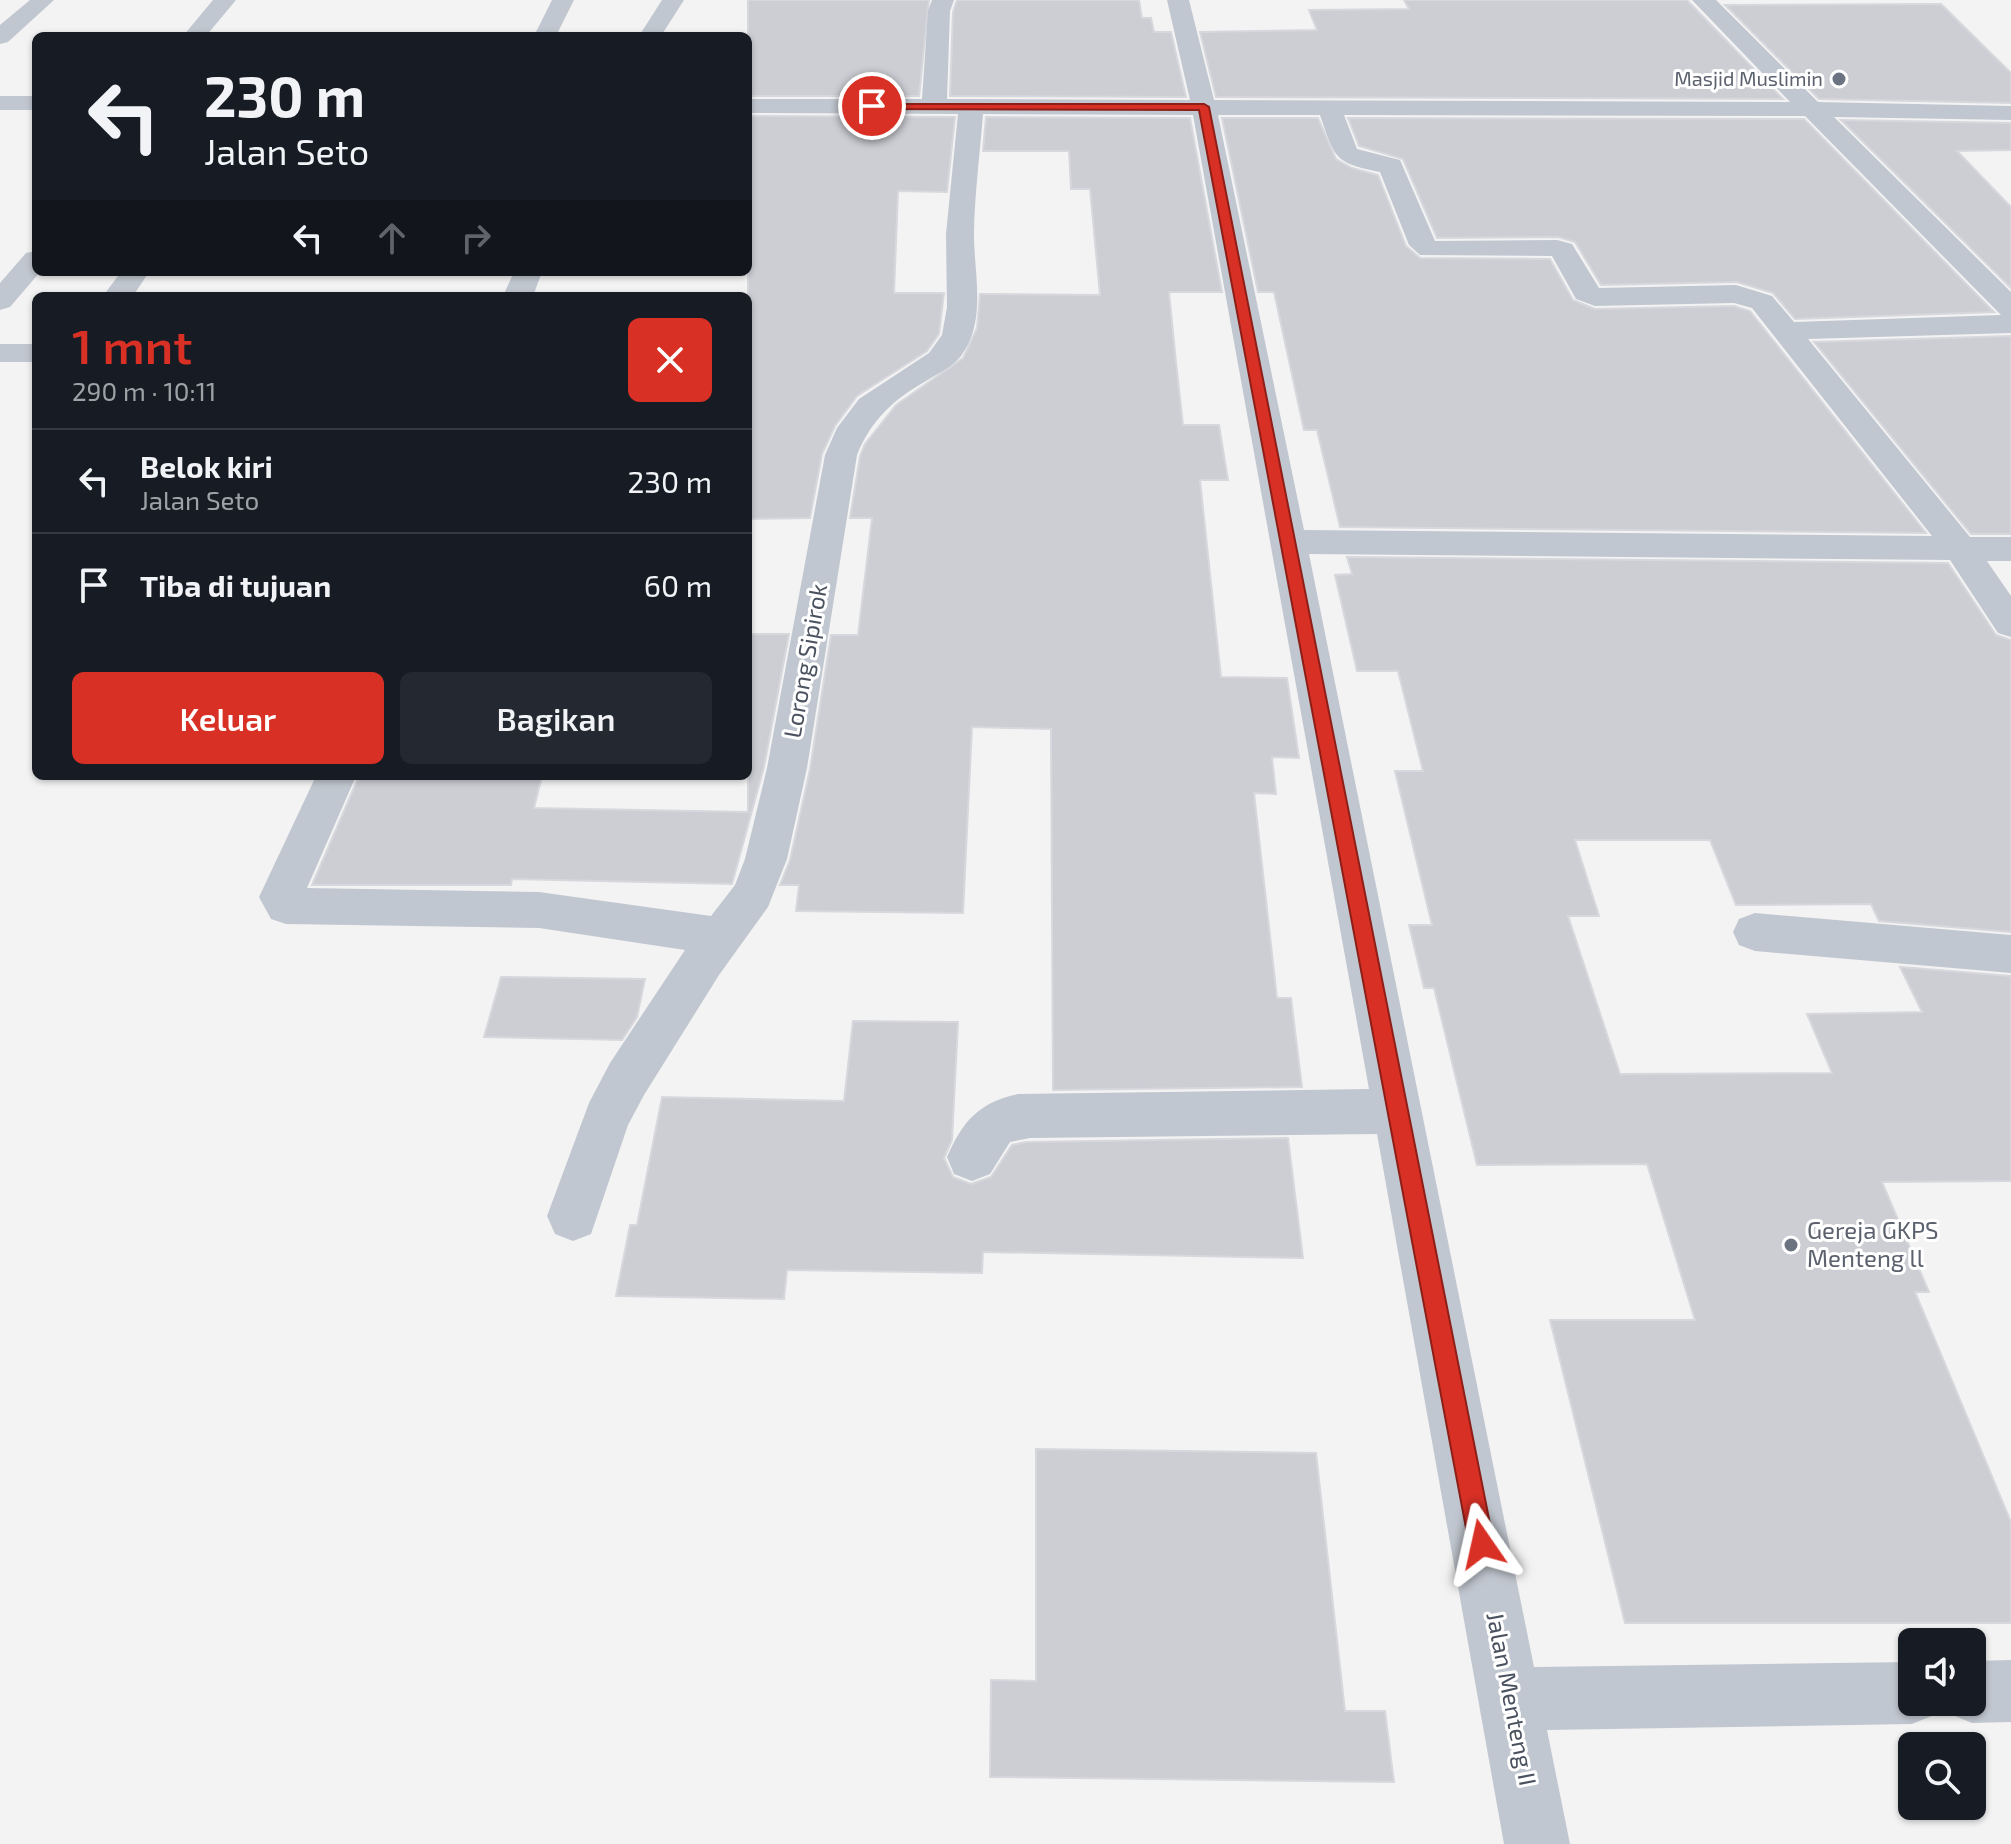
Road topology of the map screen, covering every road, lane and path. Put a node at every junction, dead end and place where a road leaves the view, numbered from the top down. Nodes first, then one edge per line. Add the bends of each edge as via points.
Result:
1 (43, 0) edge
2 (225, 0) edge
3 (563, 0) edge
4 (673, 0) edge
5 (943, 0) edge
6 (1178, 0) edge
7 (1703, 0) edge
8 (197, 32) edge
9 (547, 32) edge
10 (653, 32) edge
11 (0, 37) edge
12 (0, 103) edge
13 (32, 103) edge
14 (752, 106) edge
15 (934, 106) junction
16 (971, 106) junction
17 (1204, 107) junction
18 (1329, 107) junction
19 (1809, 109) junction
20 (2011, 113) edge
21 (32, 264) edge
22 (0, 301) edge
23 (2011, 309) edge
24 (2011, 324) edge
25 (1785, 331) junction
26 (0, 353) edge
27 (32, 353) edge
28 (1289, 542) junction
29 (1961, 549) junction
30 (2011, 549) edge
31 (2011, 624) edge
32 (334, 780) edge
33 (1755, 932) dead end
34 (724, 937) junction
35 (2011, 954) edge
36 (1396, 1111) junction
37 (972, 1157) dead end
38 (573, 1216) dead end
39 (2011, 1691) edge
40 (1986, 1692) edge
41 (1898, 1693) edge
42 (1512, 1699) junction
43 (1537, 1844) edge

1 - 11 street
2 - 8 street
3 - 9 street
4 - 10 street
5 - 15 street
6 - 17 street, Jalan Menteng II
7 - 19 street
12 - 13 street
14 - 15 street
15 - 16 street
16 - 17 street
16 - 34 street, Lorong Sipirok via 957,334 937,362 883,392 848,434 766,859 753,894
17 - 18 street
17 - 28 street, Jalan Menteng II
18 - 19 street
18 - 25 street via 1346,153 1391,166 1423,245 1430,249 1557,248 1590,296 1736,294 1762,302
19 - 20 street
19 - 23 street
21 - 22 street
24 - 25 street
25 - 29 street
26 - 27 street
28 - 29 street
28 - 36 street, Jalan Menteng II
29 - 30 street
29 - 31 street
32 - 34 street via 281,897 286,906 539,910
33 - 35 street
34 - 38 street, Lorong Sipirok via 627,1079 606,1119
36 - 37 street via 1030,1115 1002,1119 984,1131
36 - 42 street, Jalan Menteng II
39 - 40 street
41 - 42 street
42 - 43 street, Jalan Menteng II

